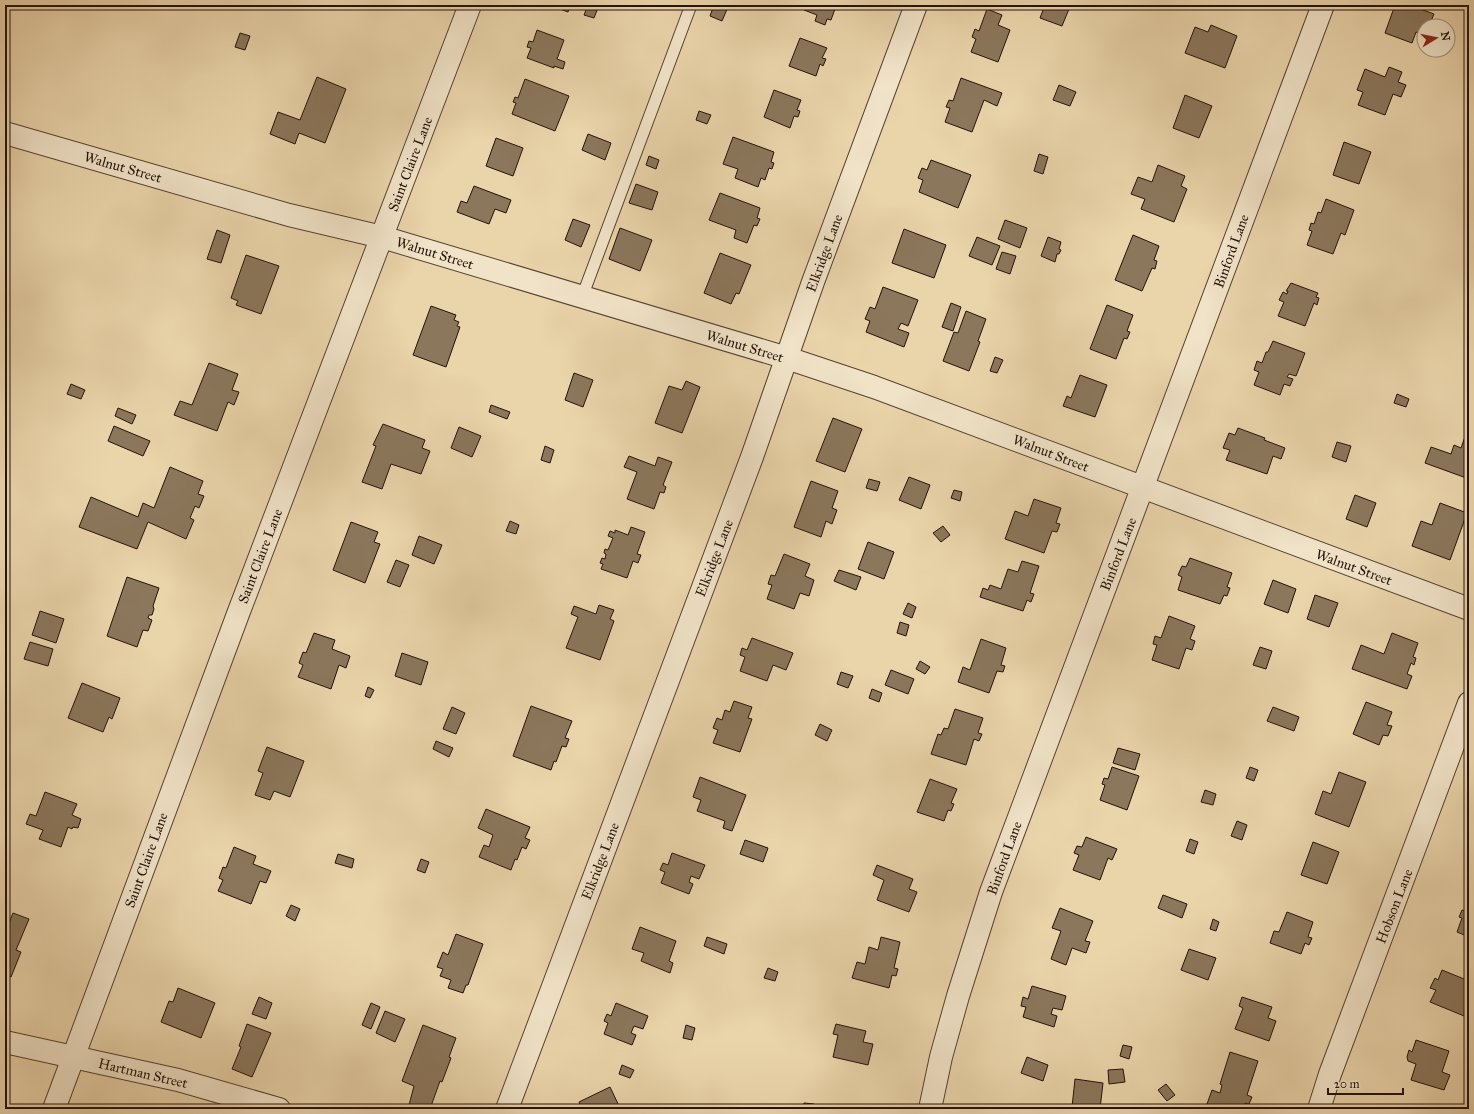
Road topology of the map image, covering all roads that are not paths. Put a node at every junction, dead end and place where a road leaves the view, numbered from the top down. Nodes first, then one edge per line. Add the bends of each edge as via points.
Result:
1 (470, 5) edge
2 (691, 5) edge
3 (916, 5) edge
4 (1323, 5) edge
5 (5, 133) edge
6 (382, 237) junction
7 (582, 297) junction
8 (786, 358) junction
9 (1143, 488) junction
10 (1469, 609) edge
11 (1469, 703) edge
12 (5, 1042) edge
13 (73, 1058) junction
14 (54, 1109) edge
15 (279, 1109) edge
16 (507, 1109) edge
17 (930, 1109) edge
18 (1318, 1109) edge

1 - 6 street, Saint Claire Lane
2 - 7 lane
3 - 8 street, Elkridge Lane
4 - 9 street, Binford Lane
5 - 6 street, Walnut Street via 289,215
6 - 7 street, Walnut Street
6 - 13 street, Saint Claire Lane via 235,621
7 - 8 street, Walnut Street
8 - 9 street, Walnut Street via 874,387
8 - 16 street, Elkridge Lane via 752,457
9 - 10 street, Walnut Street
9 - 17 street, Binford Lane via 992,892 958,996
11 - 18 street, Hobson Lane
12 - 13 street, Hartman Street
13 - 14 street, Saint Claire Lane
13 - 15 street, Hartman Street via 178,1080

